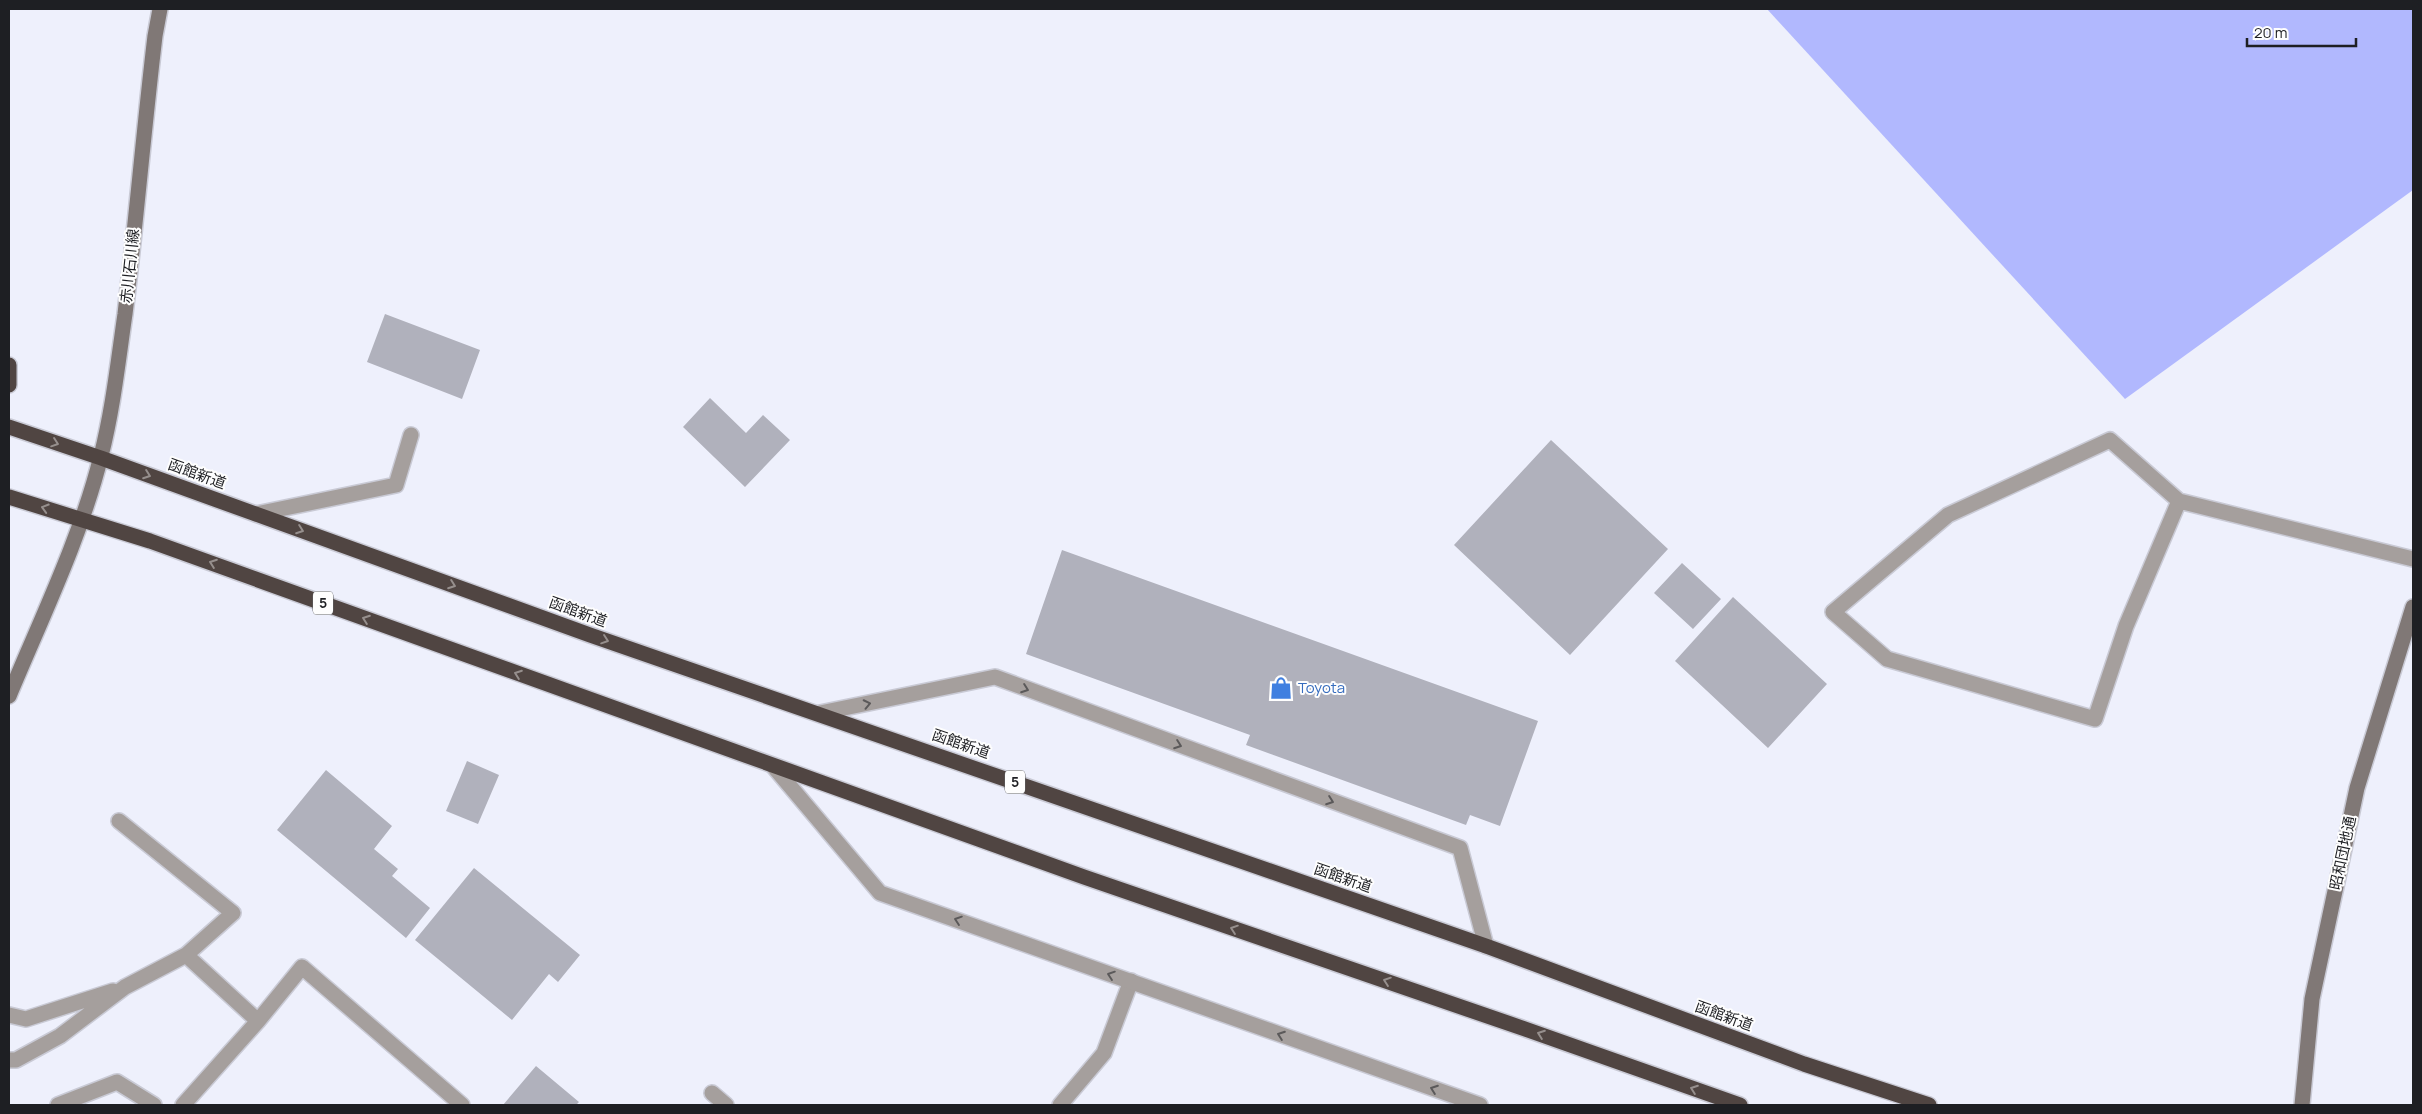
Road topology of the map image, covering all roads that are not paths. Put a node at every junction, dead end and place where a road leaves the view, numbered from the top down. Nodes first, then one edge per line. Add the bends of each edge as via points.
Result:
1 (160, 9) edge
2 (9, 365) edge
3 (9, 385) edge
4 (9, 427) edge
5 (412, 435) dead end
6 (101, 458) junction
7 (9, 497) edge
8 (2179, 501) junction
9 (256, 514) junction
10 (81, 519) junction
11 (2413, 559) edge
12 (2413, 607) edge
13 (9, 696) edge
14 (820, 713) junction
15 (773, 766) junction
16 (119, 821) dead end
17 (1486, 946) junction
18 (186, 955) junction
19 (1131, 982) junction
20 (125, 987) junction
21 (9, 1015) edge
22 (258, 1022) junction
23 (9, 1060) edge
24 (712, 1093) dead end
25 (58, 1105) edge
26 (154, 1105) edge
27 (183, 1105) edge
28 (462, 1105) edge
29 (726, 1105) edge
30 (1060, 1105) edge
31 (1480, 1105) edge
32 (1740, 1105) edge
33 (1929, 1105) edge
34 (2302, 1105) edge

1 - 6 street, 赤川石川線 via 117,375
2 - 3 highway
4 -> 6 highway, 函館新道 / 5
5 - 9 street via 396,485
6 -> 9 highway, 函館新道 / 5
6 - 10 street, 赤川石川線
10 -> 7 highway, 5
8 - 8 street via 2110,440 1948,515 1833,612 1887,659 2095,720 2126,626
8 - 11 street
9 -> 14 highway, 函館新道 / 5 via 590,635
10 - 13 street, 赤川石川線
15 -> 10 highway, 5
12 - 34 street, 昭和団地通 via 2357,788 2312,1000
14 - 17 highway, 函館新道 / 5
14 -> 17 street via 995,677 1460,848
19 -> 15 street via 880,893
32 -> 15 highway, 5
16 - 18 street via 233,913
17 - 33 highway, 函館新道 / 5 via 1804,1064
18 - 20 street
18 - 22 street
19 - 30 street via 1104,1053
31 -> 19 street
20 - 21 street via 26,1019
20 - 23 street via 60,1036 16,1060
22 - 27 street
22 - 28 street via 302,967
24 - 29 street
25 - 26 street via 117,1082

